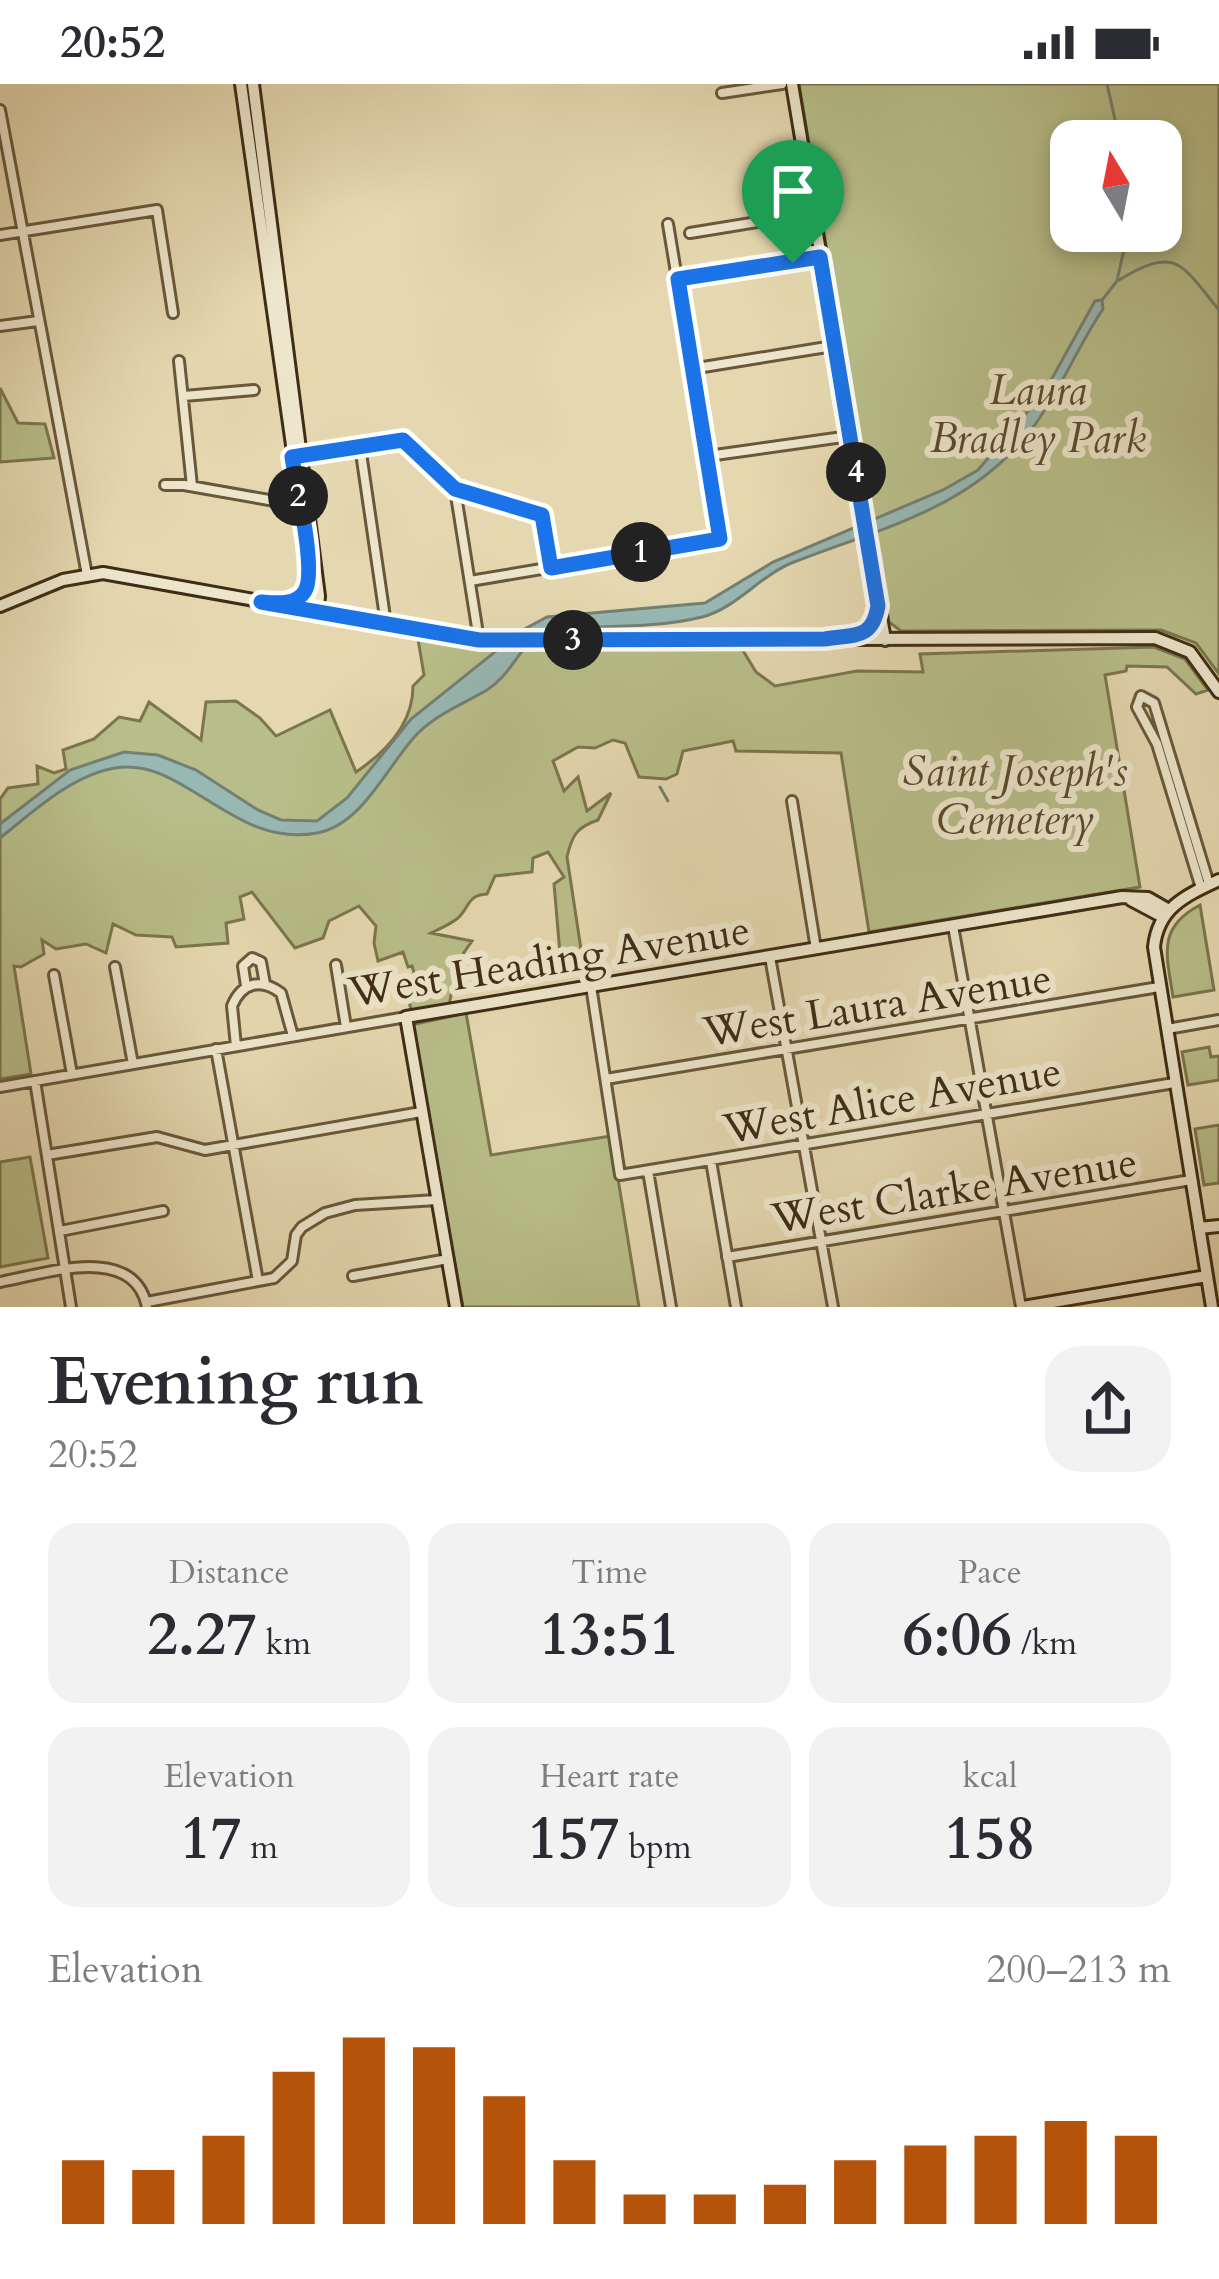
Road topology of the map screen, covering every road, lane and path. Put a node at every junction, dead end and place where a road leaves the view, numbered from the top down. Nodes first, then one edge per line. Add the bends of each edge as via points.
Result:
1 (241, 84) edge
2 (254, 84) edge
3 (782, 84) edge
4 (792, 84) edge
5 (722, 93) dead end
6 (0, 110) edge
7 (812, 213) junction
8 (668, 224) dead end
9 (20, 231) junction
10 (690, 233) dead end
11 (0, 235) edge
12 (820, 257) junction
13 (678, 279) junction
14 (172, 313) dead end
15 (38, 321) junction
16 (0, 326) edge
17 (833, 346) junction
18 (179, 362) dead end
19 (691, 369) junction
20 (254, 390) dead end
21 (184, 396) junction
22 (850, 436) junction
23 (360, 446) junction
24 (298, 456) junction
25 (708, 456) junction
26 (165, 485) dead end
27 (192, 486) junction
28 (455, 489) junction
29 (303, 500) junction
30 (306, 538) junction
31 (551, 568) junction
32 (87, 575) junction
33 (470, 581) junction
34 (0, 588) edge
35 (261, 602) junction
36 (2, 604) edge
37 (878, 606) junction
38 (311, 611) junction
39 (386, 626) junction
40 (825, 639) junction
41 (1000, 639) junction
42 (479, 640) junction
43 (885, 640) junction
44 (1219, 692) edge
45 (792, 801) dead end
46 (1210, 884) edge
47 (1166, 913) junction
48 (952, 926) junction
49 (816, 949) junction
50 (770, 957) junction
51 (336, 965) dead end
52 (115, 967) dead end
53 (54, 975) dead end
54 (265, 984) junction
55 (590, 985) junction
56 (246, 986) junction
57 (1159, 987) junction
58 (406, 1017) junction
59 (971, 1018) junction
60 (1219, 1020) edge
61 (346, 1027) junction
62 (1166, 1029) junction
63 (293, 1036) junction
64 (236, 1046) junction
65 (217, 1049) junction
66 (786, 1050) junction
67 (133, 1064) junction
68 (72, 1074) junction
69 (605, 1079) junction
70 (35, 1081) junction
71 (1174, 1083) junction
72 (0, 1087) edge
73 (421, 1112) junction
74 (987, 1113) junction
75 (803, 1145) junction
76 (233, 1146) junction
77 (47, 1155) junction
78 (711, 1160) junction
79 (648, 1171) junction
80 (1191, 1180) junction
81 (436, 1200) junction
82 (1004, 1210) junction
83 (163, 1211) dead end
84 (1219, 1226) edge
85 (1199, 1228) junction
86 (59, 1231) junction
87 (821, 1241) junction
88 (727, 1257) junction
89 (448, 1259) junction
90 (65, 1270) junction
91 (353, 1276) dead end
92 (1207, 1276) junction
93 (258, 1281) junction
94 (0, 1282) edge
95 (147, 1304) edge
96 (71, 1307) edge
97 (456, 1307) edge
98 (671, 1307) edge
99 (736, 1307) edge
100 (833, 1307) edge
101 (1022, 1307) edge
102 (1212, 1307) edge

1 - 24 main road
2 - 24 main road
3 - 5 street
4 - 7 main road
6 - 9 street
7 - 10 street
7 - 12 main road
8 - 13 street
9 - 11 street
9 - 14 street via 157,210
9 - 15 street
12 - 13 street
12 - 17 main road
13 - 19 street
15 - 16 street
15 - 32 street
17 - 19 street
17 - 22 main road
18 - 21 street
19 - 25 street
20 - 21 street
21 - 27 street
22 - 25 street
22 - 37 main road
23 - 24 street
23 - 28 street via 403,440
23 - 39 street
24 - 29 main road
25 - 31 street via 720,539
26 - 27 street
27 - 29 street
28 - 31 street via 542,515
28 - 33 street
29 - 30 main road
29 - 38 main road via 319,596
30 - 35 main road via 305,591 290,601
30 - 38 main road
31 - 33 street
32 - 35 main road
32 - 36 main road
33 - 42 street
34 - 36 main road
35 - 38 main road
37 - 40 main road via 866,632
37 - 41 main road via 899,632
37 - 43 main road
38 - 39 main road
39 - 42 main road
40 - 42 main road
40 - 43 main road
41 - 43 main road
41 - 44 main road via 1164,640 1195,656
45 - 49 street
46 - 46 street via 1154,703 1141,696 1137,707
46 - 47 main road
47 - 48 main road, West Heading Avenue via 1110,900
47 - 57 main road via 1154,947
48 - 49 main road, West Heading Avenue
48 - 59 street
49 - 50 main road, West Heading Avenue
50 - 55 main road, West Heading Avenue
50 - 66 street
51 - 61 street
52 - 67 street
53 - 68 street
54 - 56 street
54 - 56 street via 261,962 251,958 243,966
54 - 63 street via 286,1002
55 - 58 main road, West Heading Avenue
55 - 69 street
56 - 64 street via 232,1006
57 - 59 street, West Laura Avenue
57 - 62 main road
58 - 61 street, West Heading Avenue
58 - 73 main road
59 - 66 street, West Laura Avenue
59 - 74 street
60 - 62 street
61 - 63 street, West Heading Avenue
62 - 71 main road
63 - 64 street, West Heading Avenue
64 - 65 street, West Heading Avenue
65 - 67 street, West Heading Avenue
65 - 76 street
66 - 69 street, West Laura Avenue
66 - 75 street
67 - 68 street, West Heading Avenue
68 - 70 street, West Heading Avenue
69 - 79 street, West Alice Avenue via 620,1175
70 - 72 street, West Heading Avenue
70 - 77 street
71 - 74 street, West Alice Avenue
71 - 80 main road
73 - 76 street
73 - 81 main road
74 - 75 street, West Alice Avenue
74 - 82 street
75 - 78 street, West Alice Avenue
75 - 87 street
76 - 77 street via 193,1148 157,1137
76 - 93 street
77 - 86 street
78 - 79 street, West Alice Avenue
78 - 88 street
79 - 98 street
80 - 82 street, West Clarke Avenue
80 - 85 main road
81 - 89 main road
81 - 93 street via 325,1213 302,1226 285,1270
82 - 87 street, West Clarke Avenue
82 - 101 street
83 - 86 street
84 - 85 main road
85 - 92 main road
86 - 90 street
87 - 88 street, West Clarke Avenue
87 - 100 street
88 - 99 street
89 - 91 street
89 - 97 main road
90 - 94 street
90 - 95 street via 117,1270 134,1279
90 - 96 street
92 - 101 main road
92 - 102 main road
93 - 95 street

